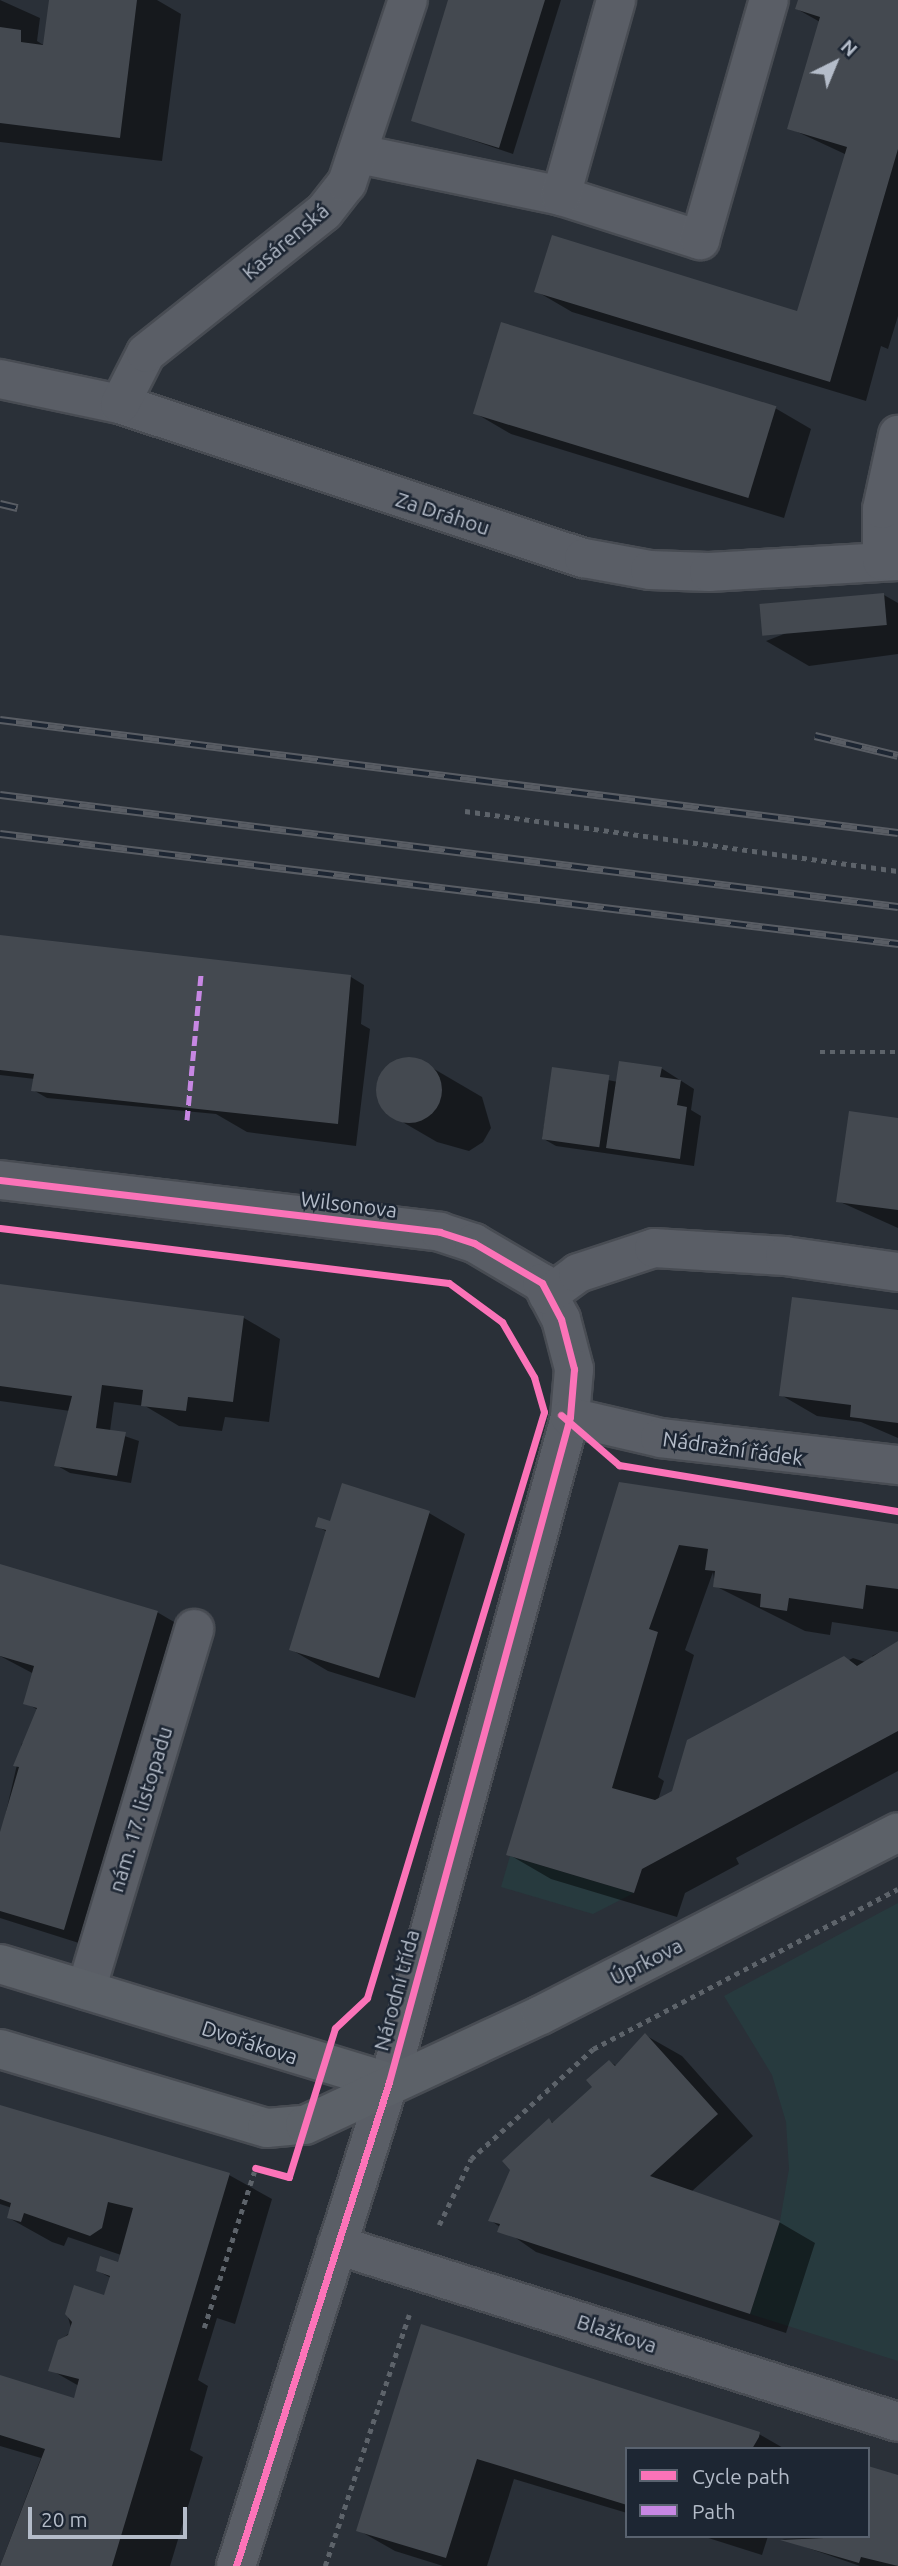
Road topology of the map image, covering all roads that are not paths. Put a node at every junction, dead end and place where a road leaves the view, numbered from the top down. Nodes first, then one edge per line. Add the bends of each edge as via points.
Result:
1 (408, 0) edge
2 (616, 0) edge
3 (769, 0) edge
4 (359, 154) junction
5 (561, 196) junction
6 (0, 379) edge
7 (120, 404) junction
8 (898, 435) edge
9 (893, 565) edge
10 (0, 1180) edge
11 (898, 1272) edge
12 (548, 1295) junction
13 (570, 1417) junction
14 (898, 1465) edge
15 (194, 1629) dead end
16 (898, 1832) edge
17 (0, 1964) edge
18 (86, 1990) junction
19 (0, 2049) edge
20 (389, 2081) junction
21 (337, 2245) junction
22 (898, 2422) edge
23 (236, 2566) edge

1 - 4 street, Kasárenská
2 - 5 street
3 - 5 street via 700,240
4 - 5 street
4 - 7 street, Kasárenská via 324,212 146,352
6 - 7 street, Za Dráhou
7 - 9 street, Za Dráhou via 584,558 650,570 709,572
8 - 9 street via 882,509
10 - 12 street, Wilsonova via 440,1232 513,1262
11 - 12 street via 654,1248 578,1273
12 - 13 street, Wilsonova via 574,1369
13 - 14 street, Nádražní řádek via 660,1438
13 - 20 street, Národní třída
15 - 18 street, nám. 17. listopadu
16 - 20 main road, Úprkova via 541,2015
17 - 18 main road, Dvořákova
18 - 20 main road, Dvořákova
19 - 20 main road via 267,2128 305,2125
20 - 21 street, Národní třída
21 - 22 street, Blažkova
21 - 23 street, Národní třída

